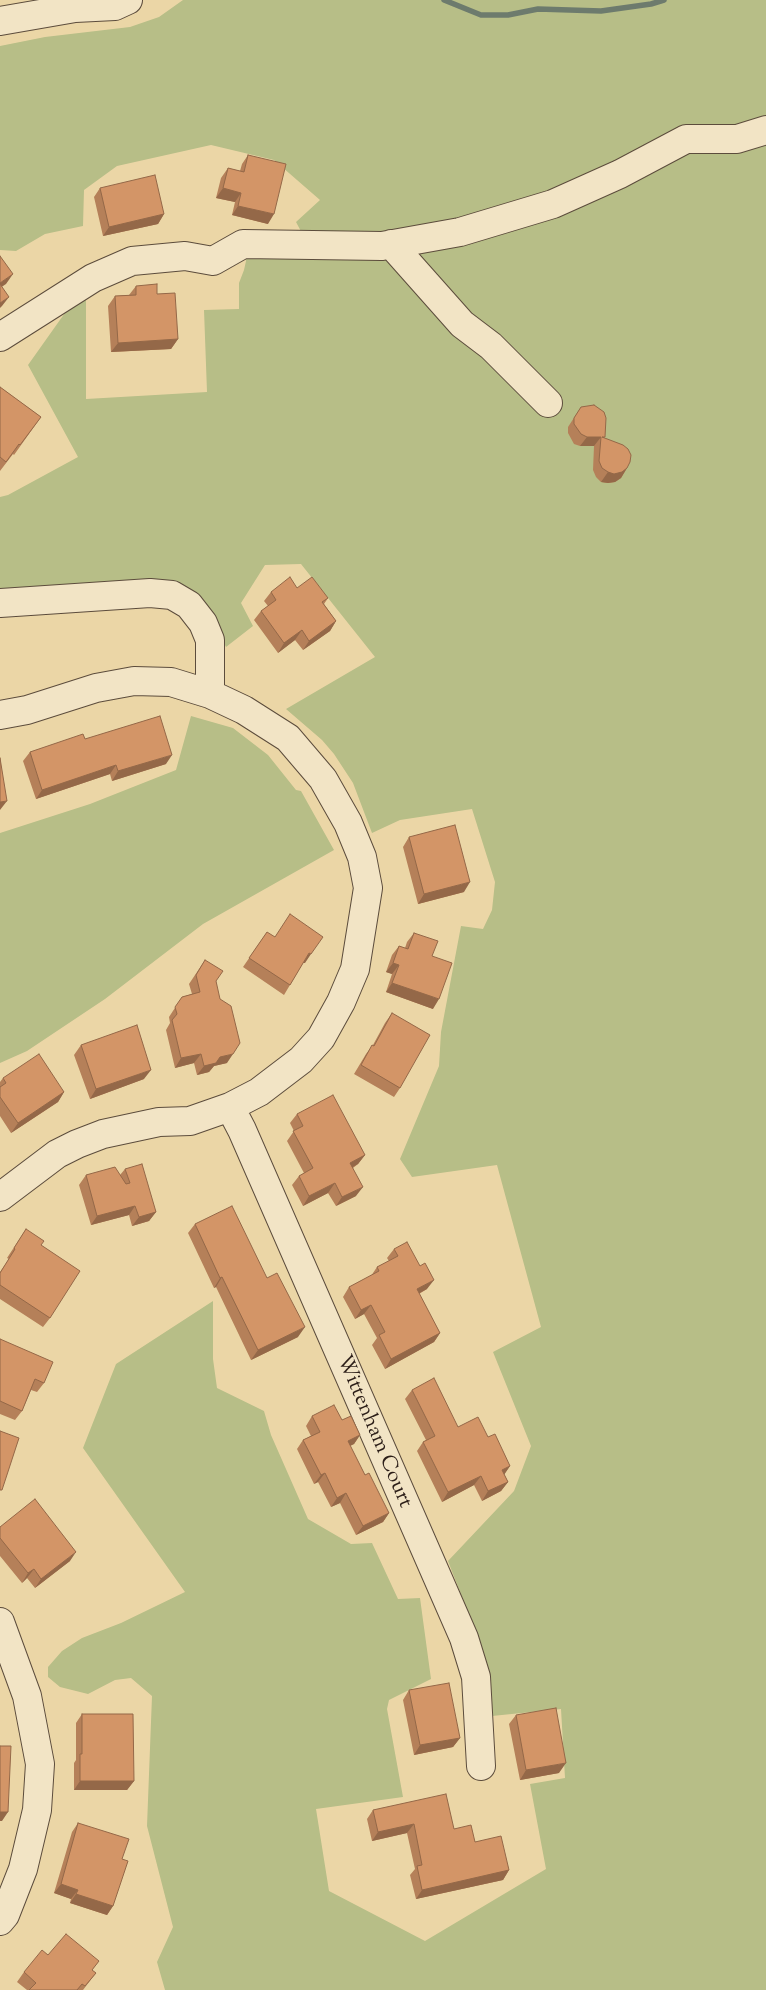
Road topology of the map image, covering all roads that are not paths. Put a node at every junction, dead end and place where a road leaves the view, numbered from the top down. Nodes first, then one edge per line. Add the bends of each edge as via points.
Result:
1 (128, 0) edge
2 (0, 21) edge
3 (766, 130) edge
4 (391, 244) junction
5 (0, 337) edge
6 (548, 403) dead end
7 (0, 603) edge
8 (210, 694) junction
9 (0, 715) edge
10 (230, 1107) junction
11 (0, 1198) edge
12 (0, 1622) edge
13 (481, 1766) dead end
14 (0, 1921) edge

1 - 2 street via 115,6 75,8
3 - 4 street via 737,139 686,139 553,204 460,232
4 - 5 street via 243,244 213,261 185,256 132,261 93,278
4 - 6 street via 462,324 491,346
7 - 8 street via 150,593 172,595 189,605 203,623 210,640
8 - 9 street via 170,682 134,681 96,688
8 - 10 street via 244,710 288,738 309,762 348,823 362,857 368,888 356,969 321,1038 301,1060 259,1092
10 - 11 street via 190,1121 150,1124 103,1134 77,1144 57,1154
10 - 13 street, Wittenham Court via 464,1638 476,1677
12 - 14 street via 27,1696 40,1764 37,1810 25,1860

